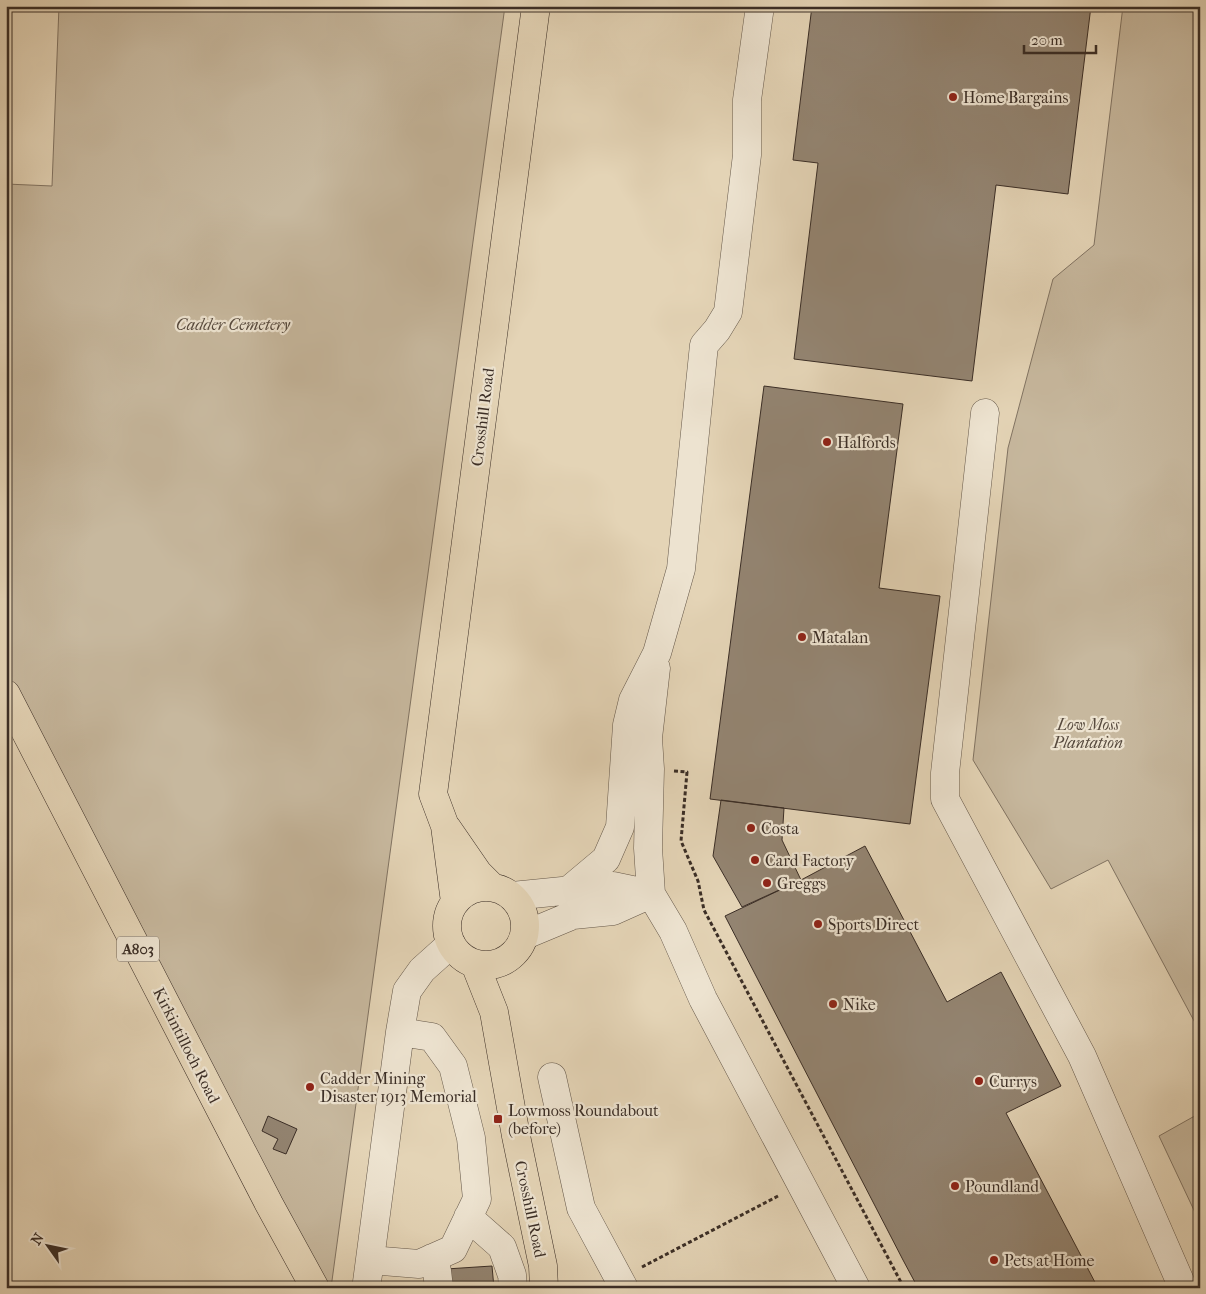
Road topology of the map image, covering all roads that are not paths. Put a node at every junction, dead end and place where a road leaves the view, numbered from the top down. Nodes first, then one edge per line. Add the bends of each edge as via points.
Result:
1 (536, 6) edge
2 (760, 6) edge
3 (985, 413) dead end
4 (674, 597) junction
5 (657, 653) junction
6 (10, 709) edge
7 (650, 768) junction
8 (445, 826) junction
9 (569, 890) junction
10 (502, 891) junction
11 (651, 894) junction
12 (455, 902) junction
13 (525, 935) junction
14 (451, 944) junction
15 (504, 961) junction
16 (475, 964) junction
17 (494, 1012) junction
18 (400, 1032) junction
19 (552, 1077) dead end
20 (468, 1217) junction
21 (432, 1258) junction
22 (622, 1283) edge
23 (315, 1288) edge
24 (439, 1288) edge
25 (513, 1288) edge
26 (544, 1288) edge
27 (856, 1288) edge
28 (1183, 1288) edge

1 - 8 main road, Crosshill Road via 433,794
2 - 4 street via 748,100 747,155 728,312 704,345 681,569
3 - 28 street via 945,773 945,799 1082,1056
4 - 5 street
4 - 7 street via 677,621 663,742
5 - 7 street via 648,738
5 - 9 street via 633,700 627,725 620,827 606,859
6 - 23 main road, Kirkintilloch Road / A803
7 - 11 street via 648,848
8 - 10 main road, Crosshill Road via 478,873
8 - 12 main road, Crosshill Road
9 - 10 street
9 - 11 street via 613,886
10 - 12 main road via 478,887 465,892
10 - 13 main road via 519,904 526,924
11 - 13 street via 613,911 573,915
11 - 27 street via 674,931 703,1000
12 - 14 main road via 448,915 447,930
13 - 15 main road via 517,950
14 - 16 main road via 465,960
14 - 18 street via 422,970 407,991
15 - 16 main road via 484,966
15 - 17 main road, Crosshill Road
16 - 17 main road, Crosshill Road
17 - 26 main road, Crosshill Road via 543,1266
18 - 20 street via 432,1037 453,1066 471,1138 477,1199
18 - 21 street via 369,1271 419,1264
19 - 22 street via 581,1208
20 - 21 street via 454,1249
20 - 25 street via 502,1247
21 - 24 street

